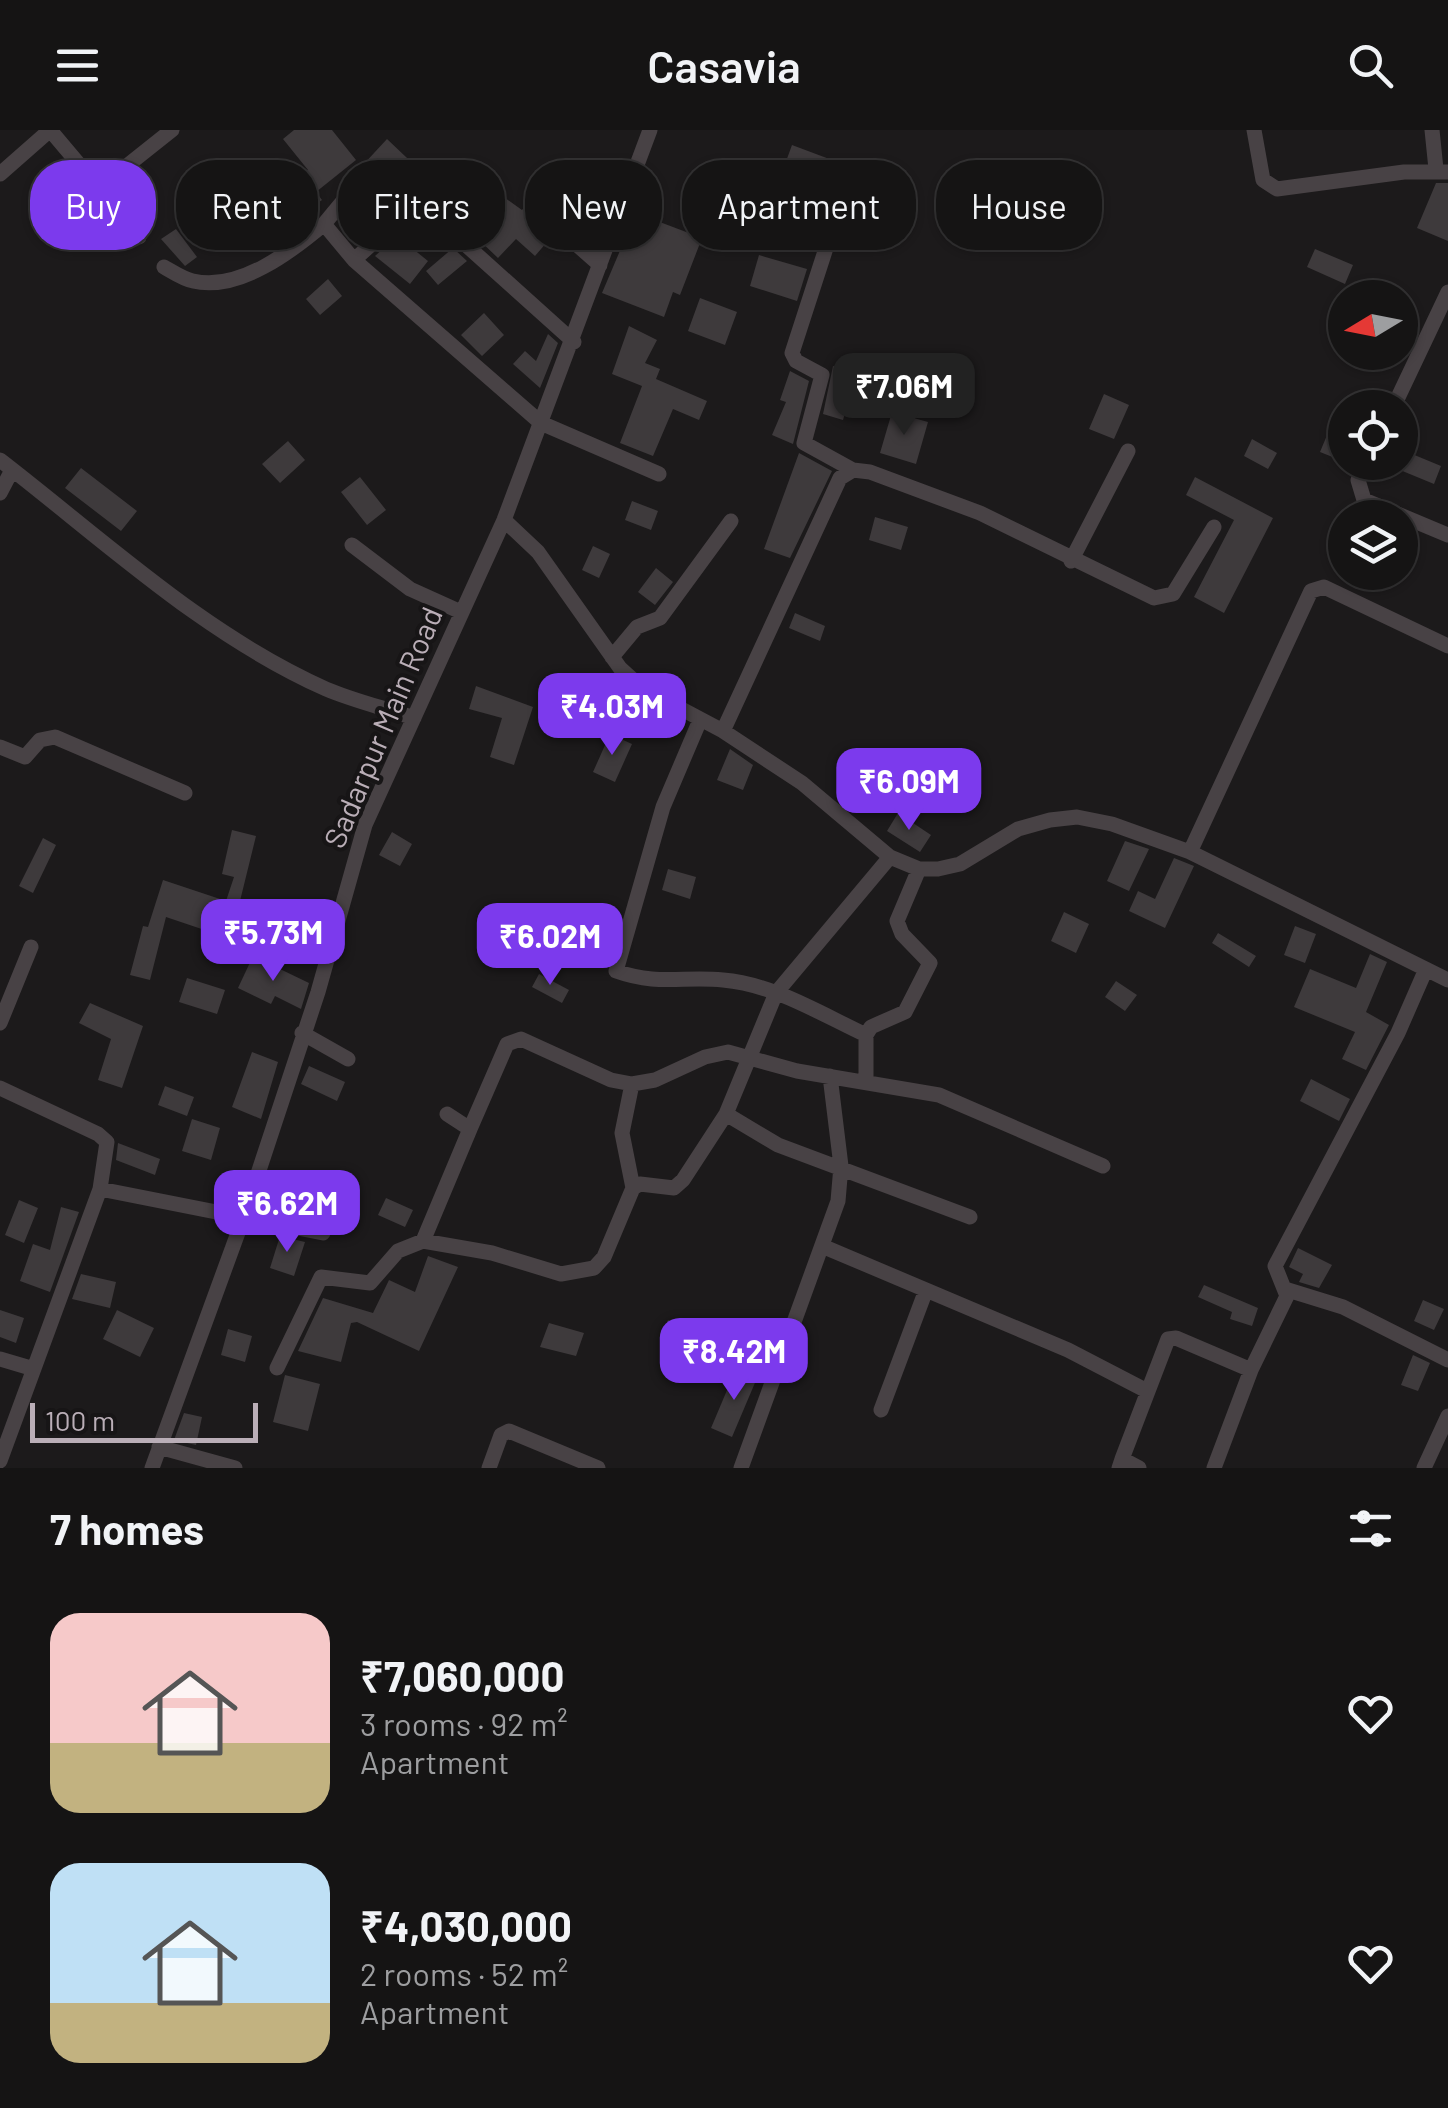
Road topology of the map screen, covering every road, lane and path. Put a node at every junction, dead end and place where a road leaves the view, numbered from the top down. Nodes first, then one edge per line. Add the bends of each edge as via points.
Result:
1 (50, 130) edge
2 (172, 130) edge
3 (1254, 130) edge
4 (1432, 130) edge
5 (643, 134) edge
6 (75, 160) edge
7 (134, 160) edge
8 (1442, 171) edge
9 (0, 174) edge
10 (338, 207) edge
11 (324, 224) junction
12 (365, 250) edge
13 (472, 250) edge
14 (583, 250) edge
15 (825, 250) edge
16 (354, 260) junction
17 (600, 265) junction
18 (164, 268) dead end
19 (1448, 292) edge
20 (574, 342) junction
21 (1402, 390) edge
22 (541, 423) junction
23 (1128, 451) dead end
24 (6, 465) edge
25 (854, 470) junction
26 (659, 474) dead end
27 (1358, 480) edge
28 (0, 492) edge
29 (504, 520) junction
30 (732, 521) dead end
31 (1214, 528) dead end
32 (1448, 535) edge
33 (352, 545) dead end
34 (1071, 560) junction
35 (462, 612) junction
36 (1448, 646) edge
37 (612, 657) junction
38 (414, 718) junction
39 (700, 720) junction
40 (722, 731) junction
41 (0, 748) edge
42 (185, 793) dead end
43 (1190, 852) junction
44 (890, 857) junction
45 (919, 868) junction
46 (31, 947) dead end
47 (1426, 969) junction
48 (1448, 980) edge
49 (776, 993) junction
50 (0, 1023) edge
51 (302, 1034) junction
52 (866, 1034) junction
53 (749, 1055) junction
54 (348, 1059) dead end
55 (830, 1076) junction
56 (866, 1080) junction
57 (632, 1084) junction
58 (0, 1088) edge
59 (447, 1114) dead end
60 (726, 1114) junction
61 (470, 1129) junction
62 (841, 1166) junction
63 (1103, 1166) dead end
64 (633, 1188) junction
65 (100, 1189) junction
66 (970, 1216) dead end
67 (242, 1219) junction
68 (323, 1233) dead end
69 (423, 1241) junction
70 (822, 1246) junction
71 (926, 1290) junction
72 (1288, 1290) junction
73 (0, 1359) edge
74 (1448, 1360) edge
75 (277, 1368) dead end
76 (34, 1370) junction
77 (1251, 1370) junction
78 (1147, 1391) junction
79 (881, 1410) dead end
80 (1448, 1416) edge
81 (159, 1447) junction
82 (0, 1460) edge
83 (1121, 1464) edge
84 (152, 1468) edge
85 (235, 1468) edge
86 (489, 1468) edge
87 (598, 1468) edge
88 (741, 1468) edge
89 (1138, 1468) edge
90 (1214, 1468) edge
91 (1424, 1468) edge

1 - 6 street
1 - 9 street
2 - 7 street
3 - 8 street via 1263,180 1277,189
4 - 8 street
5 - 17 street, Sadarpur Main Road
10 - 11 street
11 - 16 street
11 - 18 street via 295,249 217,282 193,281
12 - 16 street
13 - 20 street
14 - 17 street
15 - 25 street via 792,353 796,362 817,370 823,383 804,443
16 - 22 street
17 - 20 street, Sadarpur Main Road
19 - 21 street
20 - 22 street, Sadarpur Main Road
22 - 26 street
22 - 29 street, Sadarpur Main Road
23 - 34 street
24 - 28 street
24 - 38 street via 132,568 267,659 328,690
25 - 34 street via 980,513
25 - 40 street via 840,478 820,513
27 - 32 street via 1364,500
29 - 35 street, Sadarpur Main Road
29 - 37 street via 571,594
30 - 37 street via 660,618 637,627
31 - 34 street via 1164,599
33 - 35 street via 410,589
35 - 38 street, Sadarpur Main Road
36 - 43 street via 1324,587 1311,591
37 - 39 street via 642,688
38 - 51 street, Sadarpur Main Road via 366,825
39 - 40 street
39 - 49 street via 663,808 616,971 656,982 720,979
40 - 44 street via 802,783
41 - 42 street via 25,757 40,740 55,737
43 - 45 street via 1077,817 1018,829 960,864
43 - 47 street
44 - 45 street
44 - 49 street
45 - 52 street via 897,921 928,957 929,969 901,1016
46 - 50 street
47 - 48 street
47 - 72 street via 1275,1266
49 - 52 street
49 - 53 street
51 - 54 street
51 - 67 street, Sadarpur Main Road
52 - 56 street
53 - 55 street
53 - 57 street via 705,1056
53 - 60 street
55 - 56 street
55 - 62 street
56 - 63 street via 952,1099
57 - 61 street via 514,1039
57 - 64 street via 622,1133
58 - 65 street via 106,1142
59 - 61 street
60 - 62 street via 778,1145
60 - 64 street via 674,1188
61 - 69 street
62 - 66 street
62 - 70 street via 838,1201
64 - 69 street via 604,1257 581,1274
65 - 67 street
65 - 76 street
67 - 68 street
67 - 81 street, Sadarpur Main Road
69 - 75 street via 398,1251 370,1283 321,1277
70 - 71 street
70 - 88 street
71 - 78 street
71 - 79 street
72 - 74 street via 1343,1307
72 - 77 street
73 - 76 street
76 - 82 street
77 - 78 street via 1168,1338
77 - 90 street
78 - 83 street
80 - 91 street
81 - 84 street, Sadarpur Main Road
81 - 85 street
83 - 89 street
86 - 87 street via 500,1435 509,1431

